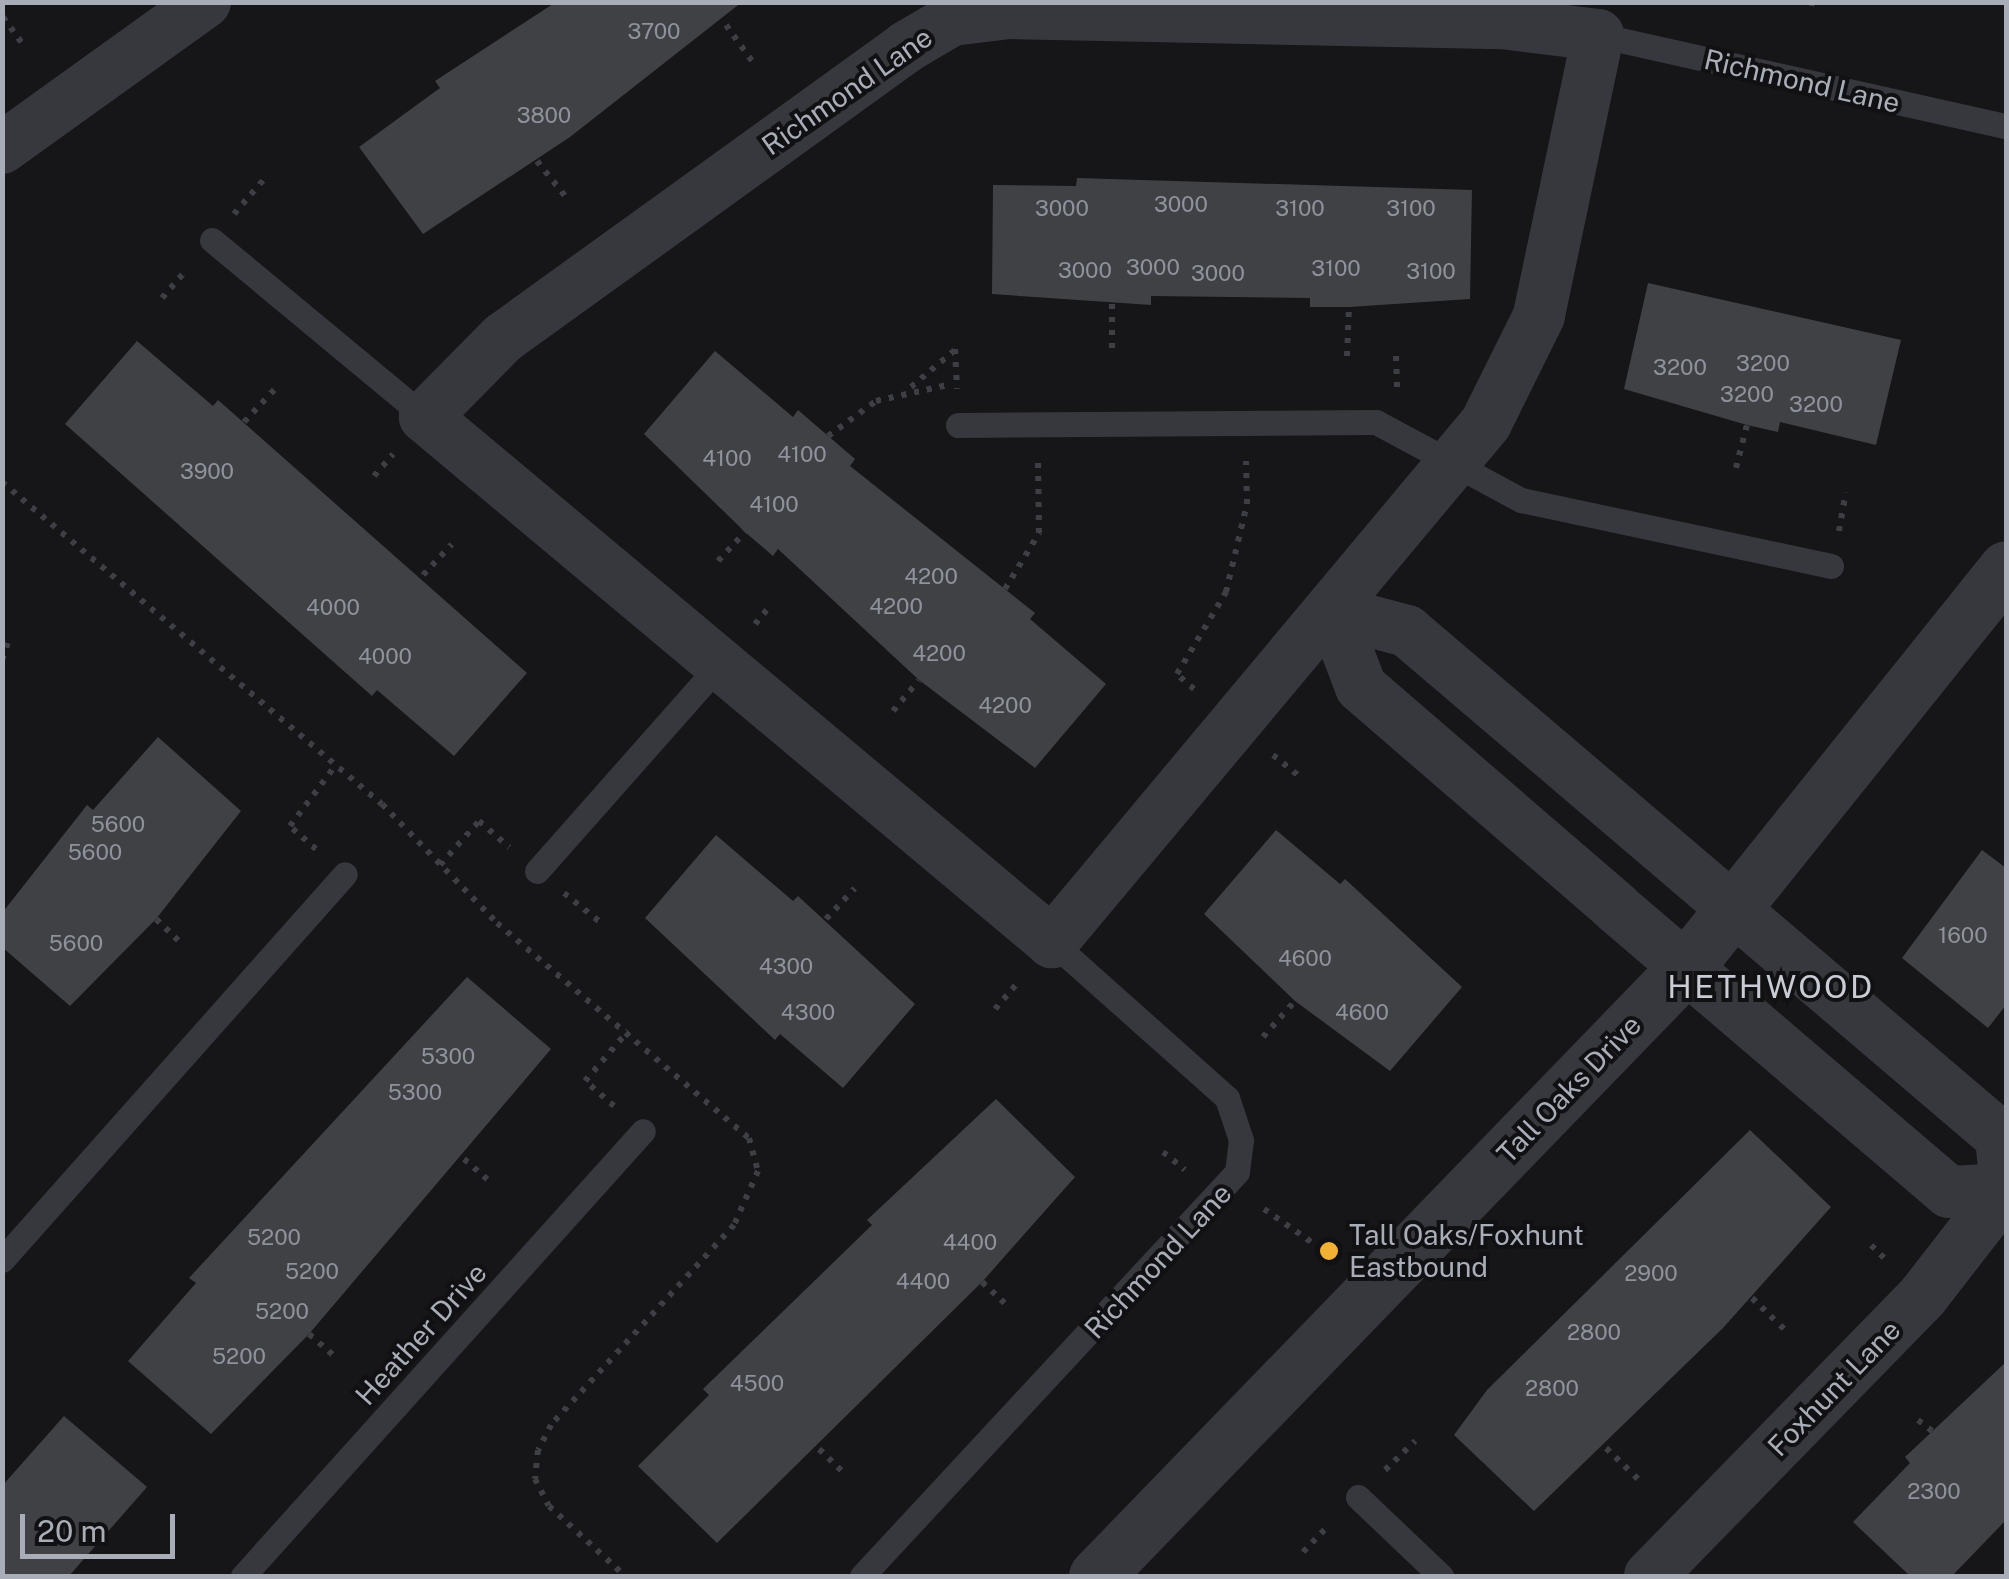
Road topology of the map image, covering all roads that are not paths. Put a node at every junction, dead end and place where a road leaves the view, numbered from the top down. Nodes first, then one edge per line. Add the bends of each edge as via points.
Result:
1 (205, 2) edge
2 (933, 14) edge
3 (1598, 36) junction
4 (2006, 126) edge
5 (2, 148) edge
6 (212, 240) dead end
7 (425, 416) junction
8 (958, 425) dead end
9 (1454, 470) junction
10 (1831, 566) dead end
11 (2006, 568) edge
12 (1332, 612) junction
13 (718, 665) junction
14 (537, 871) dead end
15 (345, 874) dead end
16 (1735, 910) junction
17 (1052, 942) junction
18 (1686, 967) junction
19 (643, 1131) dead end
20 (2006, 1189) edge
21 (2, 1260) edge
22 (1358, 1497) dead end
23 (244, 1576) edge
24 (862, 1576) edge
25 (1096, 1576) edge
26 (1441, 1576) edge
27 (1650, 1576) edge

1 - 5 street
2 - 3 street, Richmond Lane via 1502,23
2 - 7 street, Richmond Lane via 503,338
3 - 4 lane, Richmond Lane
3 - 9 street via 1539,316
6 - 7 lane, Richmond Lane
7 - 13 street, Richmond Lane
8 - 9 lane via 1376,422
9 - 10 lane via 1521,500
9 - 12 street
11 - 16 street, Tall Oaks Drive
12 - 16 street via 1407,632
12 - 17 street
12 - 18 street via 1361,687
13 - 14 lane
13 - 17 street, Richmond Lane
15 - 21 lane
16 - 18 street, Tall Oaks Drive
16 - 20 street via 2000,1137
17 - 24 lane, Richmond Lane via 1219,1088 1240,1127 1237,1172
18 - 20 street via 1949,1192
18 - 25 street, Tall Oaks Drive
19 - 23 lane, Heather Drive
20 - 27 street, Foxhunt Lane via 1923,1296
22 - 26 lane

